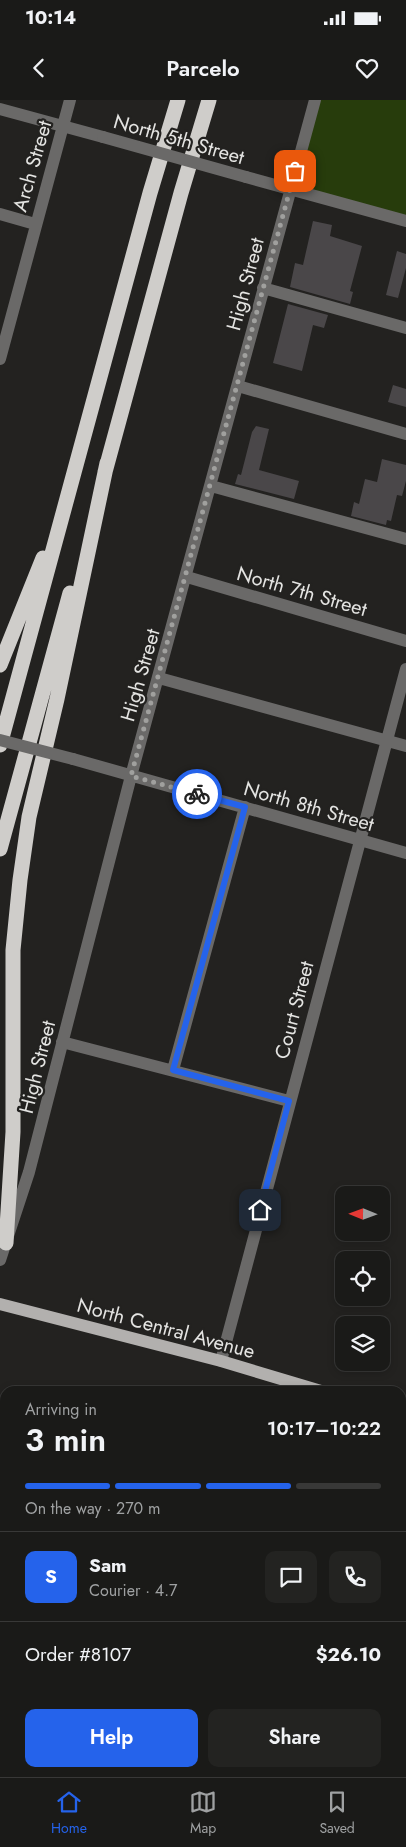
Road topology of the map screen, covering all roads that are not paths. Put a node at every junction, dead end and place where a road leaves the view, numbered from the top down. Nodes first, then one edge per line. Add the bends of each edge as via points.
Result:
1 (70, 100) edge
2 (178, 100) edge
3 (209, 100) edge
4 (315, 100) edge
5 (0, 109) edge
6 (63, 126) junction
7 (290, 189) junction
8 (0, 214) edge
9 (406, 221) edge
10 (35, 224) junction
11 (263, 288) junction
12 (5, 321) edge
13 (406, 328) edge
14 (0, 359) edge
15 (238, 386) junction
16 (406, 434) edge
17 (107, 463) junction
18 (211, 486) junction
19 (70, 489) junction
20 (406, 539) edge
21 (187, 577) junction
22 (406, 641) edge
23 (0, 665) edge
24 (406, 669) edge
25 (159, 678) junction
26 (0, 740) edge
27 (387, 741) junction
28 (0, 745) edge
29 (406, 746) edge
30 (131, 776) junction
31 (245, 807) junction
32 (360, 839) junction
33 (0, 850) edge
34 (406, 853) edge
35 (62, 1042) junction
36 (173, 1070) junction
37 (289, 1101) junction
38 (6, 1243) junction
39 (0, 1260) edge
40 (0, 1304) edge
41 (221, 1361) junction
42 (305, 1386) edge

1 - 6 street, Arch Street
2 - 19 highway via 147,202
3 - 17 highway
4 - 7 street, High Street
5 - 6 street, North 5th Street
6 - 7 street, North 5th Street, bridge
6 - 10 street, Arch Street
7 - 9 street, North 5th Street
7 - 11 street, High Street
8 - 10 street
10 - 12 street, Arch Street
11 - 13 street
11 - 15 street, High Street
12 - 14 street, Arch Street
15 - 16 street
15 - 18 street, High Street
17 - 33 highway
17 - 38 highway via 29,816 20,880 13,950 13,1132
18 - 20 street
18 - 21 street, High Street
19 - 23 highway
19 - 28 highway
21 - 22 street, North 7th Street
21 - 25 street, High Street
24 - 27 street, Court Street
25 - 27 street
25 - 30 street, High Street
26 - 30 street, North 8th Street, bridge
27 - 29 street
27 - 32 street, Court Street
30 - 31 street, North 8th Street
30 - 35 street, High Street
31 - 32 street, North 8th Street
31 - 36 street
32 - 34 street, North 8th Street
32 - 37 street, Court Street
35 - 36 street
35 - 38 street, High Street via 29,1172
36 - 37 street
37 - 41 street, Court Street
38 - 39 street, High Street
40 - 41 main road, North Central Avenue
41 - 42 main road, North Central Avenue

